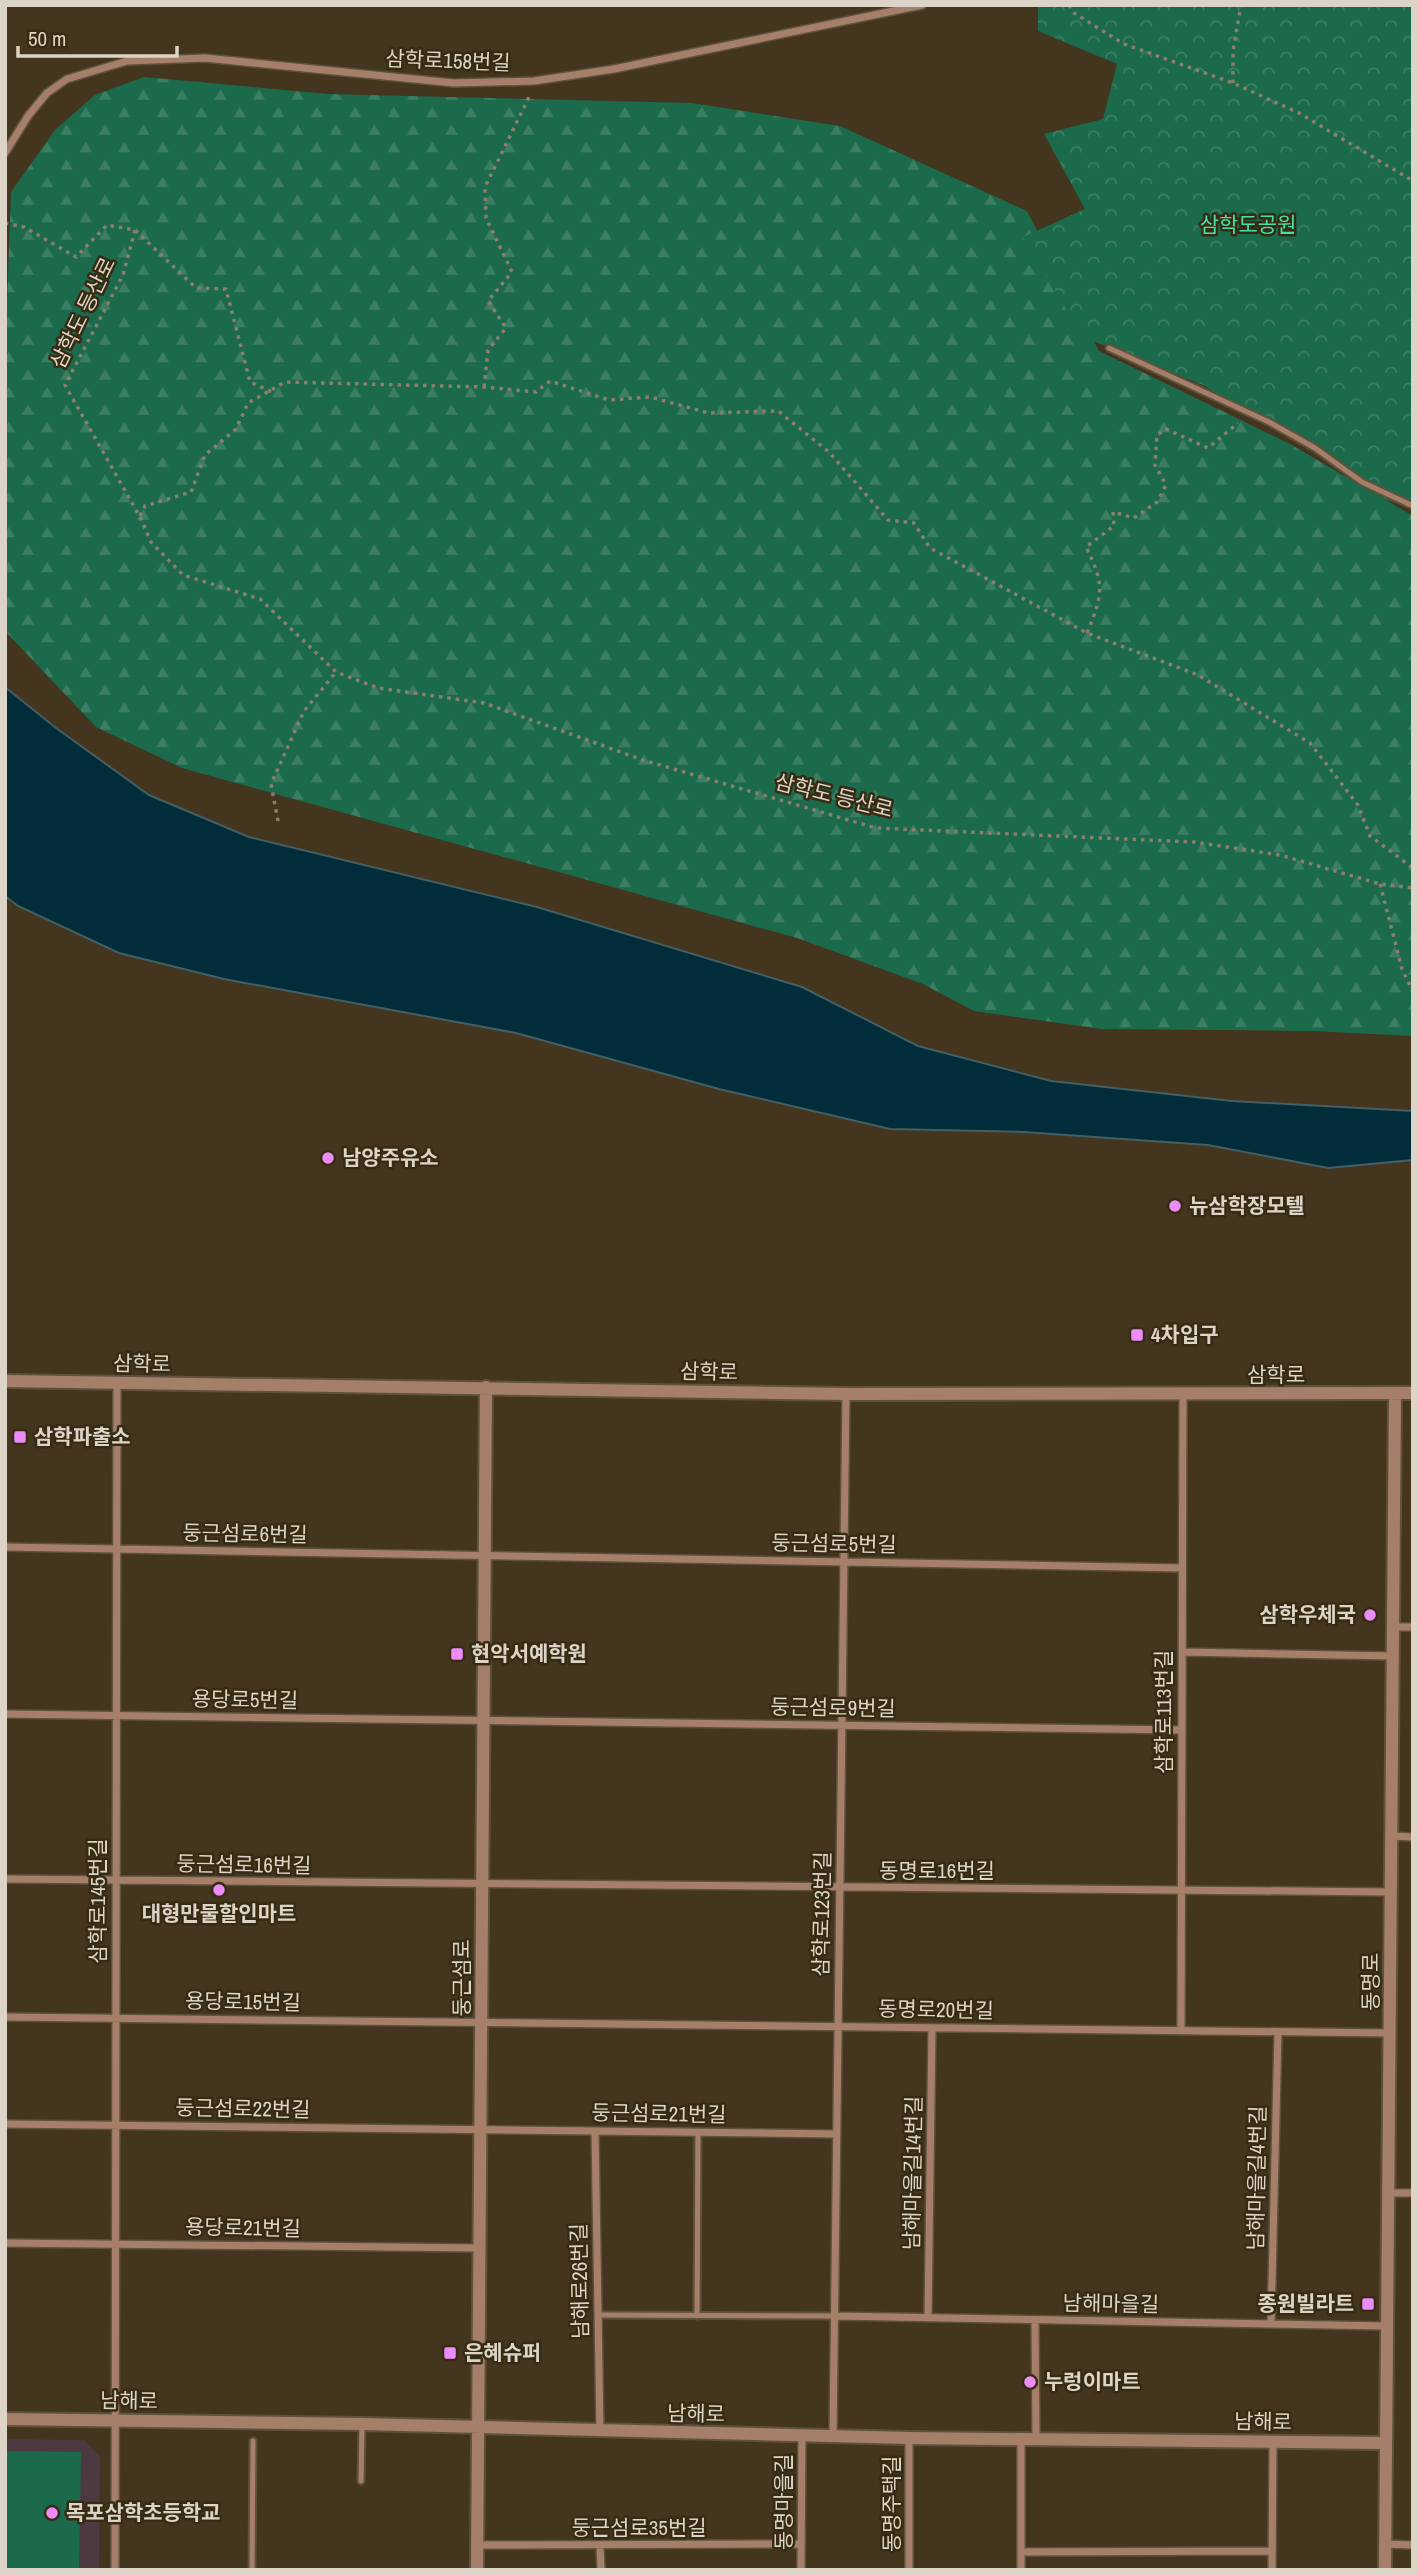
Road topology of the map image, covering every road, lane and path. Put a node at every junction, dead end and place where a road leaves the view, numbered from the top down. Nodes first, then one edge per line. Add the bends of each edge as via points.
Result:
1 (922, 5) edge
2 (1069, 5) edge
3 (1241, 5) edge
4 (1413, 39) edge
5 (1413, 70) edge
6 (534, 81) junction
7 (1233, 83) junction
8 (5, 153) edge
9 (1413, 181) edge
10 (5, 223) edge
11 (135, 230) junction
12 (1109, 348) dead end
13 (484, 387) junction
14 (272, 392) junction
15 (1269, 422) junction
16 (1413, 506) edge
17 (140, 517) junction
18 (1087, 633) junction
19 (336, 672) junction
20 (278, 821) dead end
21 (1413, 868) edge
22 (1380, 884) junction
23 (1413, 888) edge
24 (1413, 992) edge
25 (5, 1381) edge
26 (117, 1383) junction
27 (486, 1387) junction
28 (1413, 1393) edge
29 (846, 1394) junction
30 (1183, 1394) junction
31 (1395, 1394) junction
32 (5, 1547) edge
33 (117, 1549) junction
34 (485, 1555) junction
35 (844, 1562) junction
36 (1182, 1568) junction
37 (1393, 1627) junction
38 (1413, 1627) edge
39 (1182, 1651) junction
40 (1393, 1657) junction
41 (5, 1714) edge
42 (116, 1715) junction
43 (484, 1721) junction
44 (842, 1726) junction
45 (1182, 1730) junction
46 (1391, 1836) junction
47 (1413, 1837) edge
48 (5, 1879) edge
49 (116, 1881) junction
50 (482, 1885) junction
51 (840, 1888) junction
52 (1182, 1891) junction
53 (1391, 1892) junction
54 (5, 2017) edge
55 (116, 2018) junction
56 (481, 2023) junction
57 (838, 2027) junction
58 (932, 2028) junction
59 (1181, 2031) junction
60 (1278, 2032) junction
61 (1389, 2033) junction
62 (5, 2124) edge
63 (115, 2125) junction
64 (481, 2130) junction
65 (595, 2131) junction
66 (698, 2132) junction
67 (837, 2134) junction
68 (1388, 2193) junction
69 (1413, 2193) edge
70 (5, 2243) edge
71 (115, 2244) junction
72 (480, 2248) junction
73 (598, 2315) junction
74 (698, 2316) junction
75 (835, 2316) junction
76 (929, 2318) junction
77 (1035, 2320) junction
78 (1270, 2324) junction
79 (1387, 2326) junction
80 (5, 2419) edge
81 (115, 2420) junction
82 (362, 2424) junction
83 (478, 2428) junction
84 (600, 2431) junction
85 (802, 2435) junction
86 (834, 2436) junction
87 (909, 2438) junction
88 (1036, 2438) junction
89 (1021, 2439) junction
90 (253, 2441) dead end
91 (1273, 2441) junction
92 (1386, 2443) junction
93 (361, 2481) dead end
94 (801, 2544) junction
95 (1386, 2544) junction
96 (477, 2545) junction
97 (1413, 2545) edge
98 (600, 2547) junction
99 (1272, 2551) junction
100 (1021, 2552) junction
101 (115, 2570) edge
102 (252, 2570) edge
103 (477, 2570) edge
104 (601, 2570) edge
105 (801, 2570) edge
106 (909, 2570) edge
107 (1021, 2570) edge
108 (1272, 2570) edge
109 (1385, 2570) edge

1 - 6 street, 삼학로158번길 via 614,69
2 - 7 path via 1074,13 1124,44
3 - 7 path
4 - 5 path
6 - 8 street, 삼학로158번길 via 454,83 205,58 127,61 67,79 47,93
6 - 13 path via 530,99 485,187 486,218 512,272 488,301 506,328 488,350
7 - 9 path via 1299,113
10 - 11 path, 삼학도 등산로 via 24,227 76,257 107,225
11 - 14 path via 196,288 226,289 250,382
11 - 17 path, 삼학도 등산로 via 123,275 65,384
12 - 15 lane
13 - 14 path via 285,382
13 - 18 path via 536,392 550,381 609,400 650,397 709,413 778,411 829,452 888,520 914,523 930,548
14 - 17 path via 248,403 236,429 205,455 191,492 145,506
15 - 16 lane via 1362,482
15 - 18 path via 1237,423 1208,448 1166,429 1157,435 1155,465 1166,485 1157,502 1134,518 1113,512 1114,526 1086,547 1098,573 1099,603
17 - 19 path, 삼학도 등산로 via 151,542 183,575 260,599
18 - 21 path via 1198,675 1310,743 1358,806 1370,836
19 - 20 path via 304,711 271,784
19 - 22 path, 삼학도 등산로 via 378,688 484,703 643,760 876,828 1194,842 1280,855
22 - 23 path, 삼학도 등산로
22 - 24 path via 1402,969
25 - 26 street, 삼학로
26 - 27 street, 삼학로
26 - 33 street, 삼학로145번길
27 - 29 street, 삼학로
27 - 34 street, 둥근섬로
28 - 31 street, 삼학로
29 - 30 street, 삼학로
29 - 35 street, 삼학로123번길
30 - 31 street, 삼학로
30 - 36 street, 삼학로113번길
31 - 37 street, 동명로
32 - 33 street, 둥근섬로6번길
33 - 34 street, 둥근섬로6번길
33 - 42 street, 삼학로145번길
34 - 35 street, 둥근섬로5번길
34 - 43 street, 둥근섬로
35 - 36 street, 둥근섬로5번길
35 - 44 street, 삼학로123번길
36 - 39 street, 삼학로113번길
37 - 38 street
37 - 40 street, 동명로
39 - 40 street
39 - 45 street, 삼학로113번길
40 - 46 street, 동명로
41 - 42 street, 용당로5번길
42 - 43 street, 용당로5번길
42 - 49 street, 삼학로145번길
43 - 44 street, 둥근섬로9번길
43 - 50 street, 둥근섬로
44 - 45 street, 둥근섬로9번길
44 - 51 street, 삼학로123번길
45 - 52 street, 삼학로113번길
46 - 47 street
46 - 53 street, 동명로
48 - 49 street, 둥근섬로16번길
49 - 50 street, 둥근섬로16번길
49 - 55 street, 삼학로145번길
50 - 51 street, 동명로16번길
50 - 56 street, 둥근섬로
51 - 52 street, 동명로16번길
51 - 57 street, 삼학로123번길
52 - 53 street, 동명로16번길
52 - 59 street, 삼학로113번길
53 - 61 street, 동명로
54 - 55 street, 용당로15번길
55 - 56 street, 용당로15번길
55 - 63 street, 삼학로145번길
56 - 57 street, 동명로20번길
56 - 64 street, 둥근섬로
57 - 58 street, 동명로20번길
57 - 67 street, 삼학로123번길
58 - 59 street, 동명로20번길
58 - 76 street, 남해마을길14번길
59 - 60 street, 동명로20번길
60 - 61 street, 동명로20번길
60 - 78 street, 남해마을길4번길
61 - 68 street, 동명로
62 - 63 street, 둥근섬로22번길
63 - 64 street, 둥근섬로22번길
63 - 71 street, 삼학로145번길
64 - 65 street, 둥근섬로21번길
64 - 72 street, 둥근섬로
65 - 66 street, 둥근섬로21번길
65 - 73 street, 남해로26번길
66 - 67 street, 둥근섬로21번길
66 - 74 lane
67 - 75 street, 삼학로123번길
68 - 69 street
68 - 79 street, 동명로
70 - 71 street, 용당로21번길
71 - 72 street, 용당로21번길
71 - 81 street, 삼학로145번길
72 - 83 street, 둥근섬로
73 - 74 lane
73 - 84 street, 남해로26번길
74 - 75 lane
75 - 76 street, 남해마을길
75 - 86 street, 삼학로123번길
76 - 77 street, 남해마을길
77 - 78 street, 남해마을길
77 - 88 street
78 - 79 street, 남해마을길
79 - 92 street, 동명로
80 - 81 street, 남해로
81 - 82 street, 남해로
81 - 101 street, 삼학로145번길
82 - 83 street, 남해로
82 - 93 lane
83 - 84 street, 남해로
83 - 96 street, 둥근섬로
84 - 85 street, 남해로
85 - 86 street, 남해로
85 - 94 street, 동명마을길
86 - 87 street, 남해로
87 - 89 street, 남해로
87 - 106 street, 동명주택길
88 - 89 street, 남해로
88 - 91 street, 남해로
89 - 100 street
90 - 102 lane
91 - 92 street, 남해로
91 - 99 street
92 - 95 street, 동명로
94 - 98 street, 둥근섬로35번길
94 - 105 street, 동명마을길
95 - 97 street
95 - 109 street, 동명로
96 - 98 street, 둥근섬로35번길
96 - 103 street, 둥근섬로
98 - 104 street
99 - 100 street
99 - 108 street
100 - 107 street

